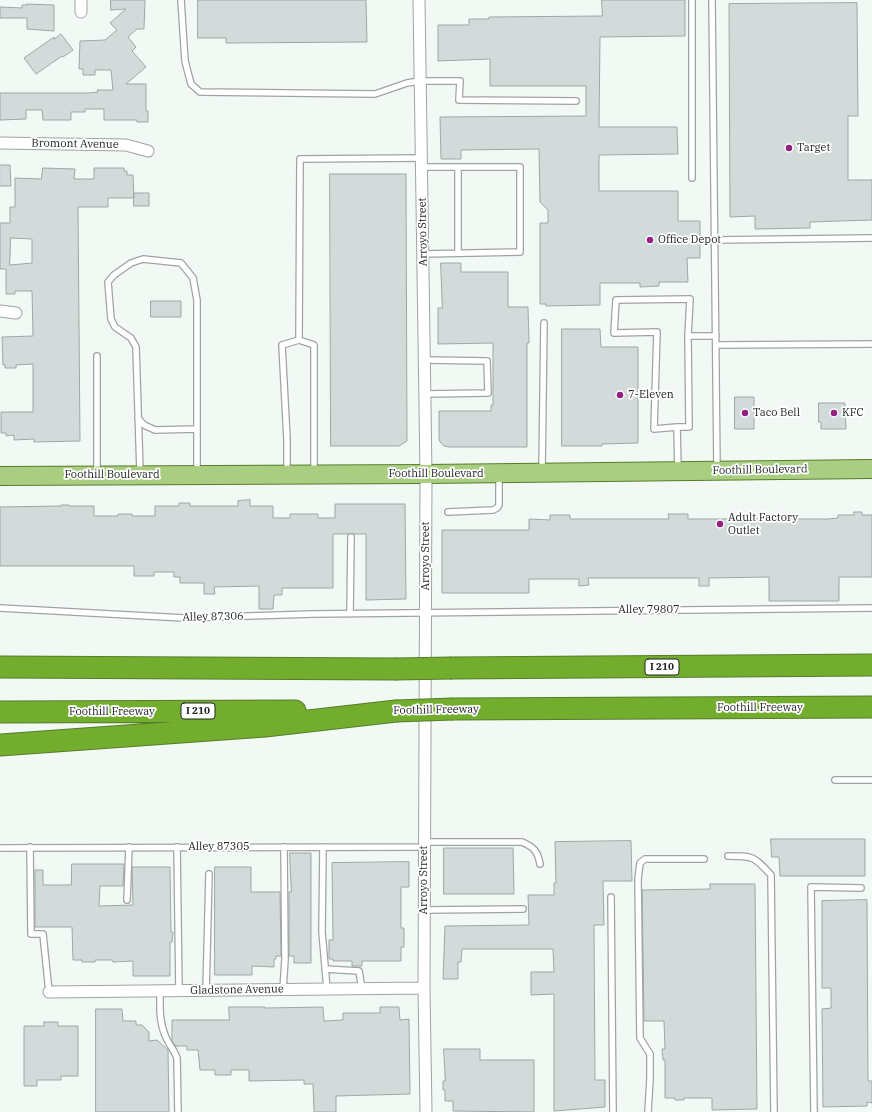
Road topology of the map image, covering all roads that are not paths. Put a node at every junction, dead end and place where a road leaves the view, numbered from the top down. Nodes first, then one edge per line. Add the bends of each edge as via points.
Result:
1 (81, 0) edge
2 (181, 0) edge
3 (419, 0) edge
4 (692, 0) edge
5 (712, 0) edge
6 (81, 12) dead end
7 (420, 81) junction
8 (576, 101) dead end
9 (0, 143) edge
10 (148, 150) dead end
11 (422, 162) junction
12 (458, 167) junction
13 (692, 178) dead end
14 (872, 238) edge
15 (714, 240) junction
16 (458, 253) junction
17 (423, 254) junction
18 (0, 311) edge
19 (16, 313) dead end
20 (544, 323) dead end
21 (688, 336) junction
22 (716, 336) junction
23 (299, 340) junction
24 (872, 344) edge
25 (716, 345) junction
26 (98, 356) dead end
27 (425, 360) junction
28 (425, 394) junction
29 (138, 418) junction
30 (677, 428) junction
31 (197, 429) junction
32 (872, 469) edge
33 (678, 471) junction
34 (717, 471) junction
35 (499, 473) junction
36 (542, 473) junction
37 (197, 474) junction
38 (287, 474) junction
39 (314, 474) junction
40 (426, 474) junction
41 (97, 475) junction
42 (140, 475) junction
43 (0, 476) edge
44 (448, 512) dead end
45 (351, 537) dead end
46 (0, 608) edge
47 (872, 608) edge
48 (426, 613) junction
49 (350, 614) junction
50 (872, 665) edge
51 (0, 667) edge
52 (872, 707) edge
53 (396, 710) junction
54 (0, 712) edge
55 (0, 745) edge
56 (835, 780) dead end
57 (872, 780) edge
58 (425, 844) junction
59 (30, 847) junction
60 (129, 847) junction
61 (178, 847) junction
62 (284, 847) junction
63 (323, 847) junction
64 (0, 848) edge
65 (728, 856) dead end
66 (704, 860) dead end
67 (540, 864) dead end
68 (208, 874) dead end
69 (861, 888) dead end
70 (611, 898) dead end
71 (127, 900) dead end
72 (523, 909) dead end
73 (424, 910) junction
74 (325, 969) junction
75 (424, 988) junction
76 (327, 989) junction
77 (362, 989) junction
78 (283, 990) junction
79 (160, 991) junction
80 (179, 991) junction
81 (206, 991) junction
82 (50, 992) joint
83 (178, 1112) edge
84 (426, 1112) edge
85 (613, 1112) edge
86 (648, 1112) edge
87 (774, 1112) edge
88 (814, 1112) edge

1 - 6 street
2 - 7 lane via 185,61 191,84 200,92 375,94
3 - 7 street, Arroyo Street
4 - 13 lane
5 - 15 lane
7 - 8 lane via 460,81 458,100
7 - 11 street, Arroyo Street
9 - 10 street, Bromont Avenue via 126,145
11 - 12 lane
11 - 17 street, Arroyo Street
11 - 23 lane via 300,159
12 - 16 lane
12 - 16 lane via 520,167 520,252
14 - 15 lane
15 - 22 lane
16 - 17 lane
17 - 27 street, Arroyo Street
18 - 19 street
20 - 36 lane
21 - 22 lane
21 - 30 lane via 689,427
21 - 30 lane via 690,299 616,300 614,333 657,332 654,429
22 - 25 lane
23 - 38 lane via 282,345
23 - 39 lane via 314,345
24 - 25 lane
25 - 34 lane
26 - 41 lane
27 - 28 street, Arroyo Street
27 - 28 lane via 488,362 488,393
28 - 40 street, Arroyo Street
29 - 31 lane via 144,425 155,430
29 - 31 lane via 136,347 131,338 115,327 111,319 108,282 131,263 142,259 181,263 192,278 197,300
29 - 42 lane
30 - 33 lane
31 - 37 lane
32 - 34 main road, Foothill Boulevard
33 - 34 main road, Foothill Boulevard
33 - 36 main road, Foothill Boulevard
35 - 36 main road, Foothill Boulevard
35 - 40 main road, Foothill Boulevard
35 - 44 lane via 497,508
37 - 38 main road, Foothill Boulevard
37 - 42 main road, Foothill Boulevard
38 - 39 main road, Foothill Boulevard
39 - 40 main road, Foothill Boulevard
40 - 48 street, Arroyo Street
41 - 42 main road, Foothill Boulevard
41 - 43 main road, Foothill Boulevard
45 - 49 lane
46 - 49 lane, Alley 87306 via 184,618
47 - 48 lane, Alley 79807
48 - 49 lane, Alley 87306
48 - 58 street, Arroyo Street
50 - 51 highway, I 210, bridge via 452,668
52 - 53 highway, Foothill Freeway / I 210, bridge
53 - 54 highway, Foothill Freeway / I 210
53 - 55 highway via 265,726
56 - 57 lane
58 - 63 lane, Alley 87305
58 - 67 lane, Alley 87305 via 522,842 534,849
58 - 73 street, Arroyo Street
59 - 60 lane, Alley 87305
59 - 64 lane, Alley 87305
59 - 82 lane via 31,934 42,934
60 - 61 lane, Alley 87305
60 - 71 lane
61 - 62 lane, Alley 87305
61 - 80 lane
62 - 63 lane, Alley 87305
62 - 78 lane via 286,959
63 - 74 lane via 322,932
65 - 87 lane via 750,856 771,875
66 - 86 lane via 645,859 640,863 640,1038 650,1054
68 - 81 lane
69 - 88 lane via 811,887
70 - 85 lane
72 - 73 lane
73 - 75 street, Arroyo Street
74 - 76 lane
74 - 77 lane via 359,971
75 - 77 street, Gladstone Avenue
75 - 84 street, Arroyo Street
76 - 77 street, Gladstone Avenue
76 - 78 street, Gladstone Avenue
78 - 81 street, Gladstone Avenue
79 - 80 street, Gladstone Avenue
79 - 82 street, Gladstone Avenue
79 - 83 lane via 160,1020 177,1058
80 - 81 street, Gladstone Avenue

